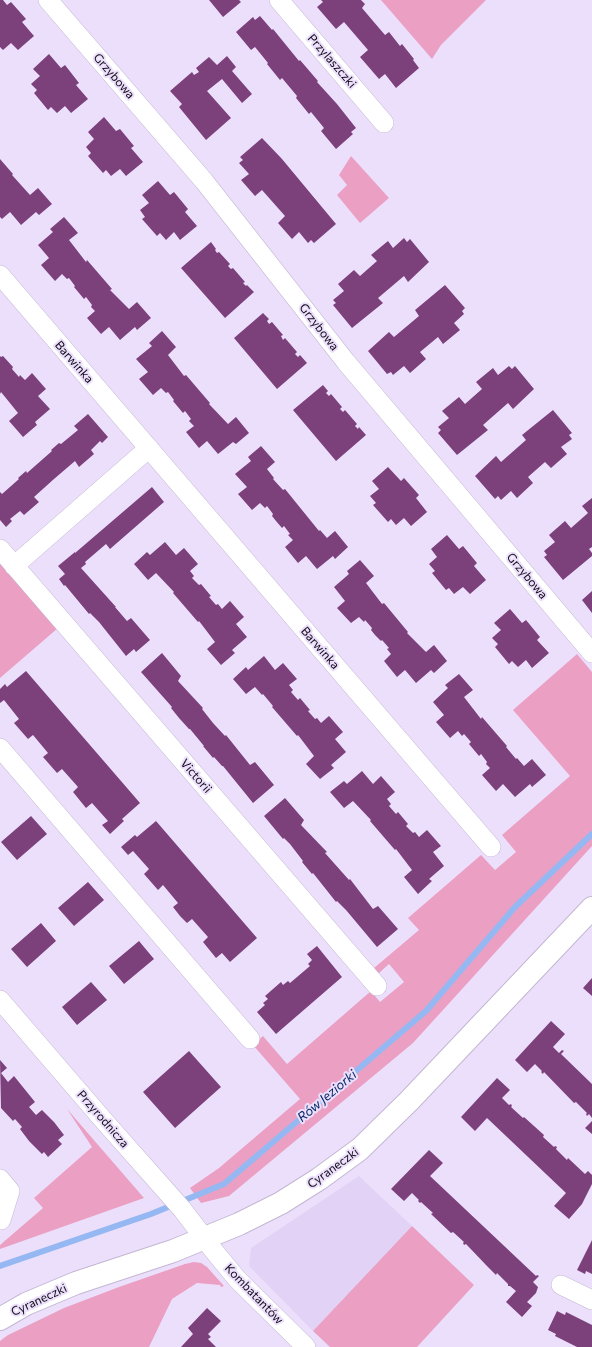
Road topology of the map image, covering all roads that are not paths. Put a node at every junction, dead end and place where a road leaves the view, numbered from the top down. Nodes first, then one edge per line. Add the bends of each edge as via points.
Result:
1 (48, 0) edge
2 (279, 0) edge
3 (384, 123) dead end
4 (0, 275) edge
5 (149, 448) junction
6 (0, 549) edge
7 (14, 566) junction
8 (592, 653) edge
9 (0, 748) edge
10 (491, 847) dead end
11 (592, 908) edge
12 (377, 986) dead end
13 (0, 1000) edge
14 (250, 1039) dead end
15 (0, 1179) edge
16 (1, 1220) dead end
17 (204, 1239) junction
18 (561, 1285) dead end
19 (592, 1300) edge
20 (0, 1319) edge
21 (306, 1347) edge

1 - 8 street, Grzybowa via 204,181 346,362
2 - 3 street, Przylaszczki
4 - 5 street, Barwinka
5 - 7 street
5 - 10 street, Barwinka
6 - 7 street, Victorii
7 - 12 street, Victorii
9 - 14 street
11 - 17 street, Cyraneczki via 409,1101 360,1149 281,1203
13 - 17 street, Przyrodnicza via 166,1190
15 - 16 street via 10,1191
17 - 20 street, Cyraneczki via 76,1283 26,1304
17 - 21 street, Kombatantów via 237,1279
18 - 19 street

